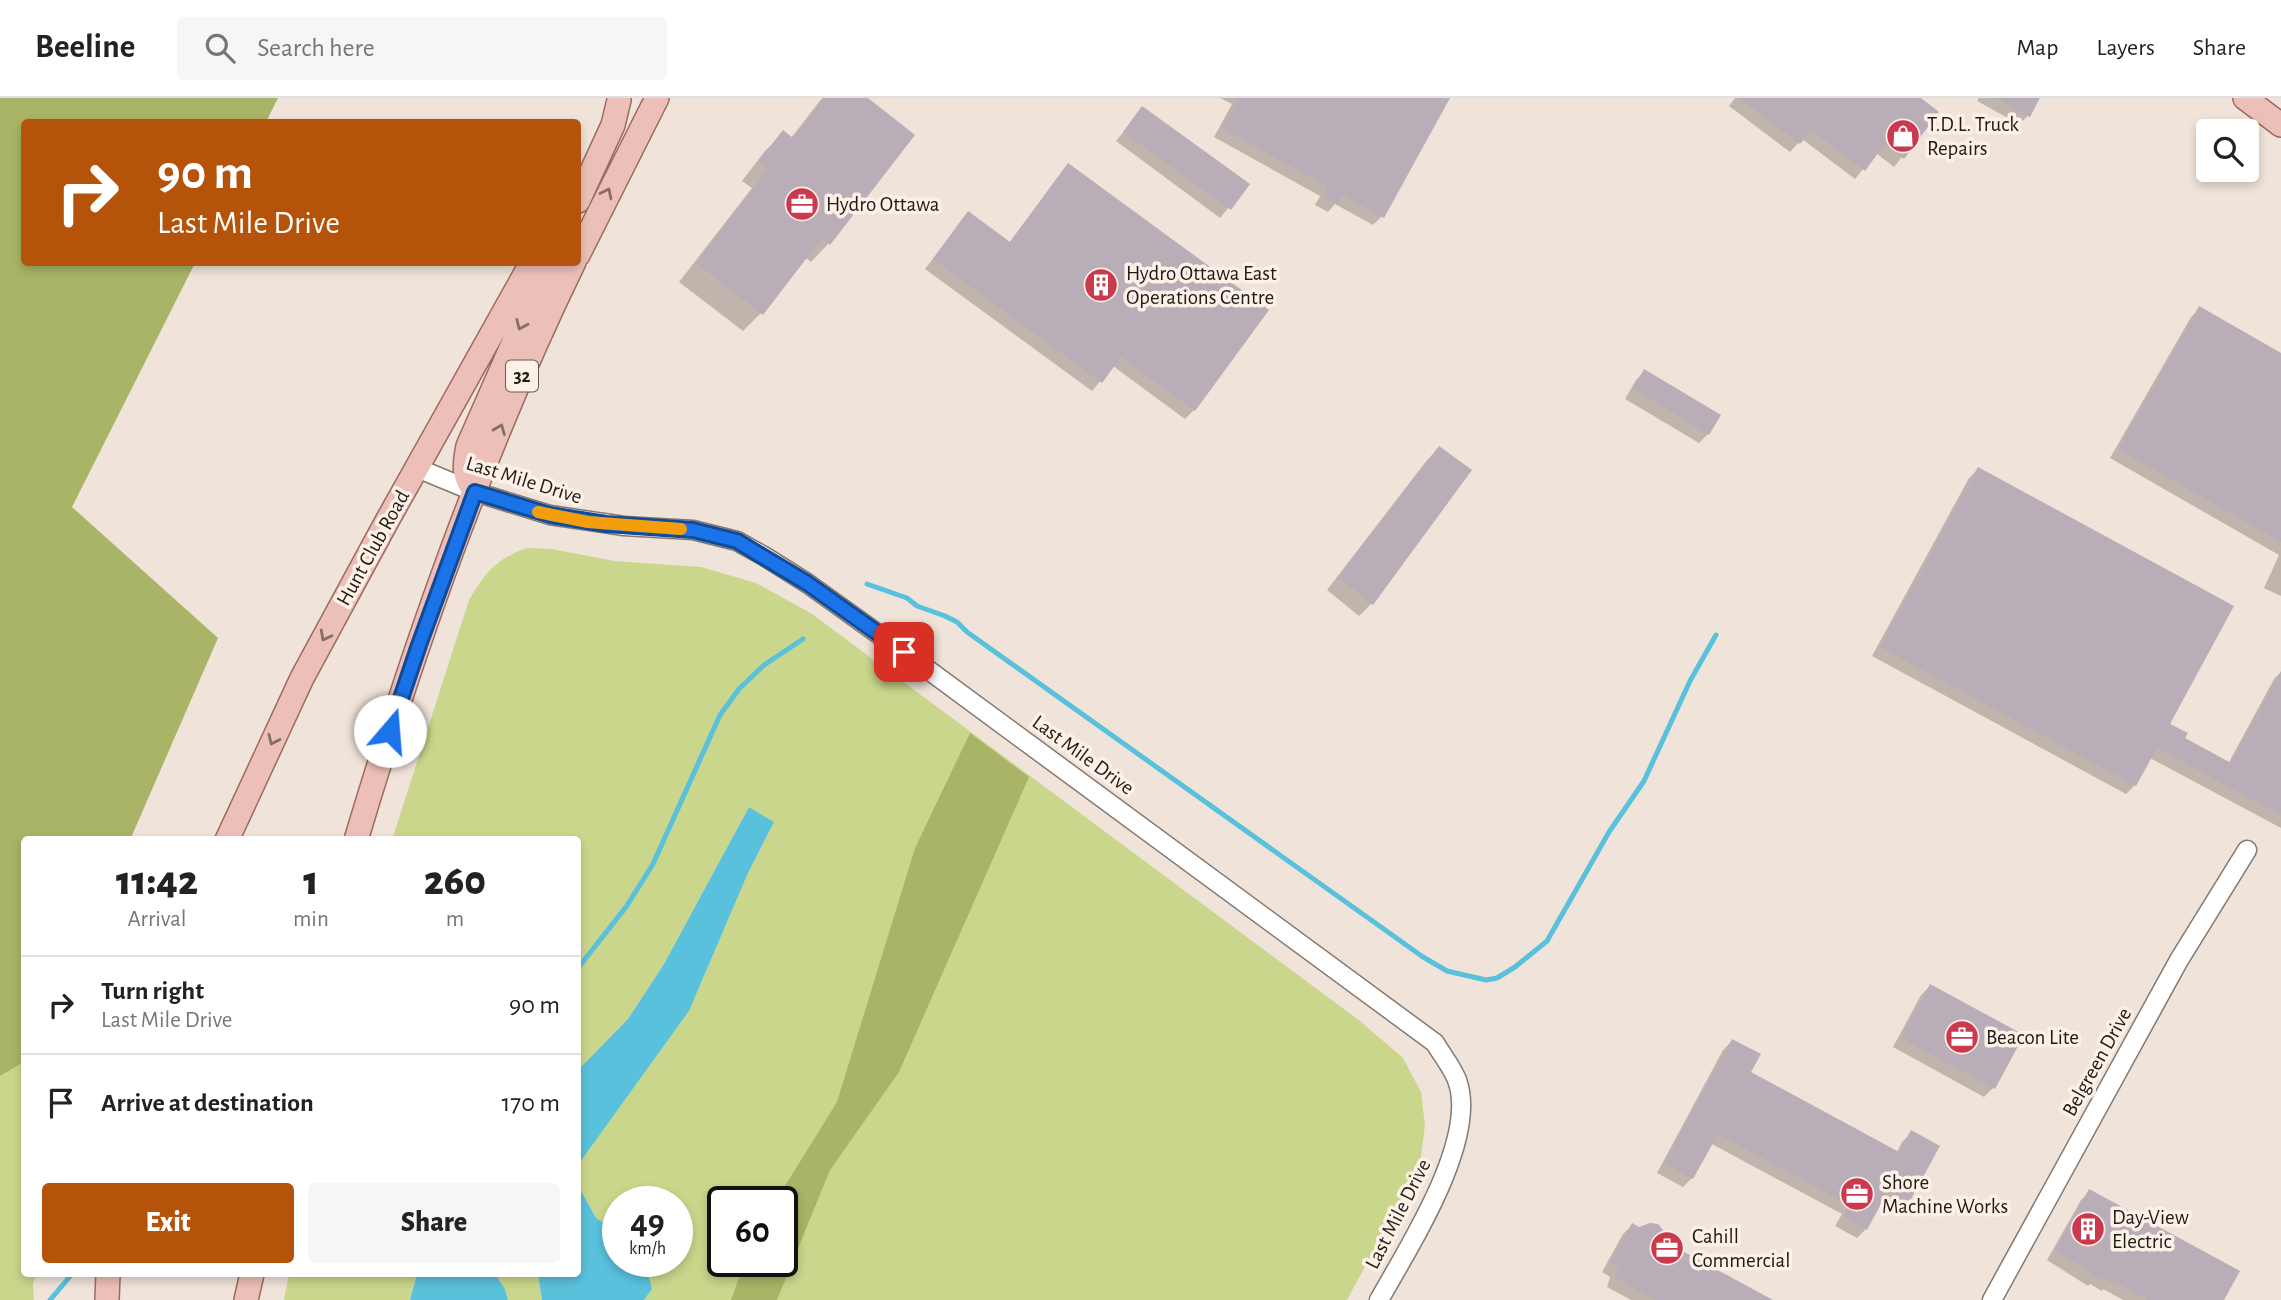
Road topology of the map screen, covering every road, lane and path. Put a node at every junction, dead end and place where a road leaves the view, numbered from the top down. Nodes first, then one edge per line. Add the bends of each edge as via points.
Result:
1 (657, 98) edge
2 (2245, 98) edge
3 (620, 99) edge
4 (2281, 125) edge
5 (581, 172) edge
6 (581, 194) edge
7 (581, 249) edge
8 (530, 266) edge
9 (547, 266) edge
10 (572, 266) edge
11 (417, 468) junction
12 (475, 492) junction
13 (228, 836) edge
14 (357, 836) edge
15 (2247, 850) dead end
16 (108, 1277) edge
17 (251, 1277) edge
18 (107, 1300) edge
19 (246, 1300) edge
20 (1379, 1300) edge
21 (1992, 1300) edge

7 -> 1 main road
2 - 4 main road
3 - 5 main road
3 - 6 main road
8 - 11 main road, Hunt Club Road / 32
9 -> 12 main road via 468,446 464,469
12 -> 10 main road, 32
11 - 12 street, Last Mile Drive
11 -> 13 main road, Hunt Club Road / 32 via 302,678
12 - 14 main road, 32 via 414,658
12 - 20 street, Last Mile Drive via 588,522 693,530 737,541 764,556 923,666 1435,1043 1457,1081 1461,1122 1445,1178
15 - 21 street, Belgreen Drive via 2179,960
16 - 18 main road
17 - 19 main road

